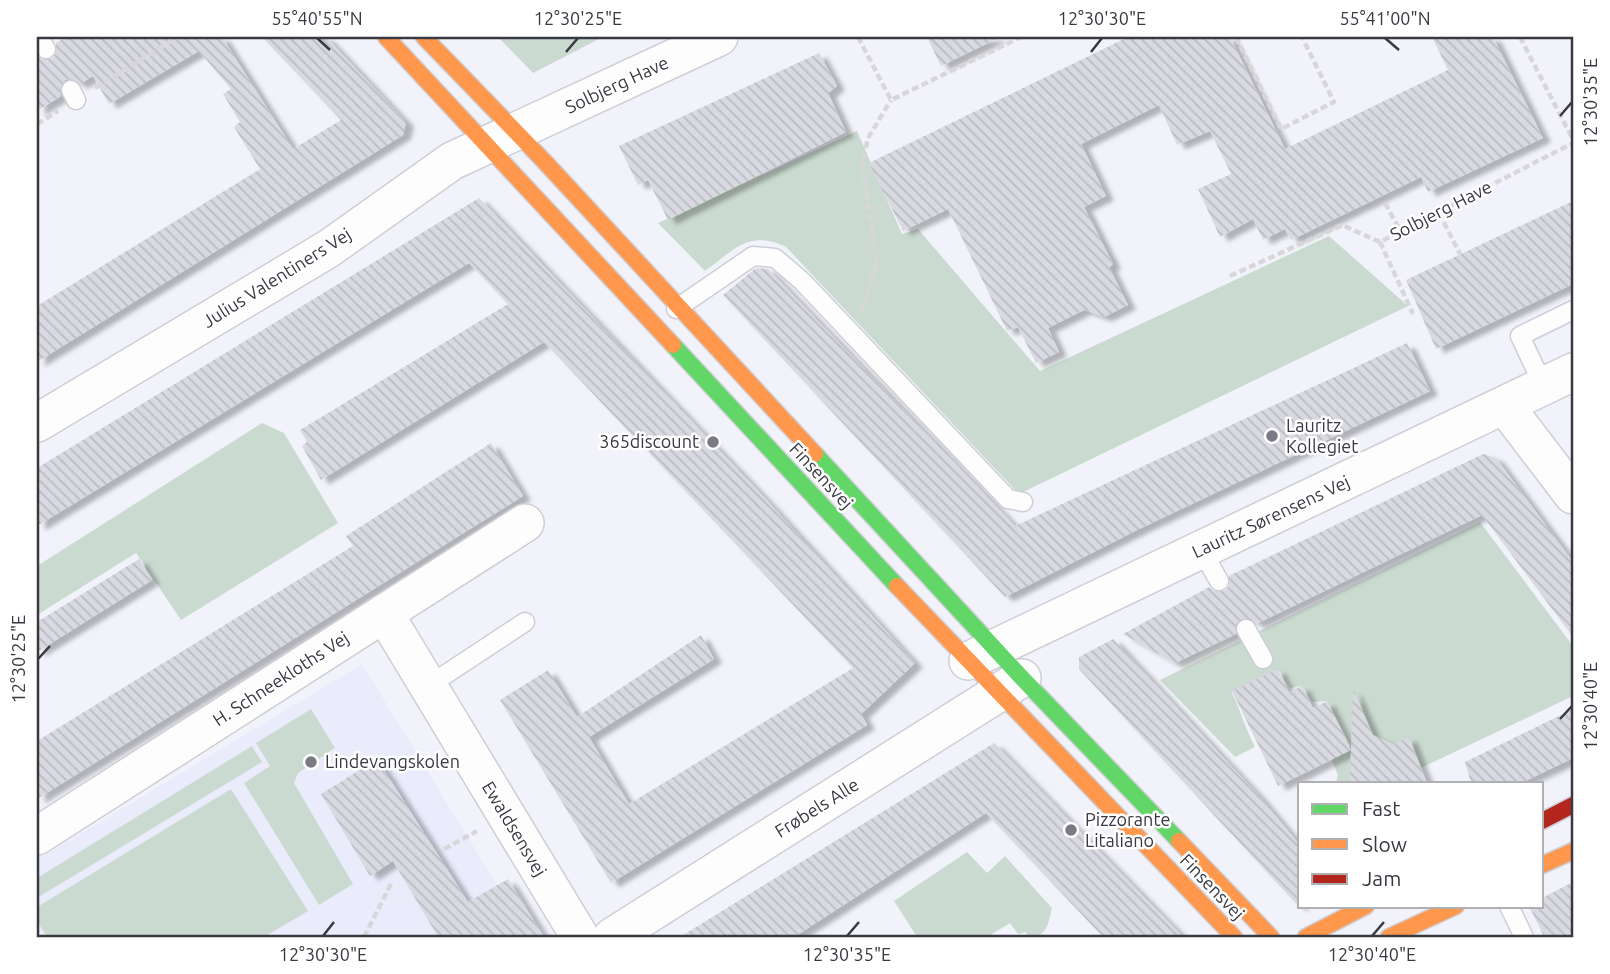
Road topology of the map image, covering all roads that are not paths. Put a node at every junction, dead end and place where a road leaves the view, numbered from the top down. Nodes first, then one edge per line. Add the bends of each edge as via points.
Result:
1 (386, 37) edge
2 (424, 37) edge
3 (719, 37) edge
4 (501, 137) junction
5 (678, 307) junction
6 (1573, 310) edge
7 (655, 327) junction
8 (1558, 380) edge
9 (1505, 406) junction
10 (37, 423) edge
11 (1573, 495) edge
12 (1023, 502) dead end
13 (524, 523) dead end
14 (1201, 550) junction
15 (1219, 581) dead end
16 (384, 613) junction
17 (525, 622) dead end
18 (1246, 629) dead end
19 (981, 654) junction
20 (1263, 659) dead end
21 (428, 686) junction
22 (1010, 686) junction
23 (1573, 805) edge
24 (1544, 820) edge
25 (37, 836) edge
26 (1573, 850) edge
27 (1544, 864) edge
28 (1362, 908) edge
29 (1452, 908) edge
30 (1510, 908) edge
31 (580, 937) edge
32 (612, 937) edge
33 (1234, 937) edge
34 (1272, 937) edge
35 (1306, 937) edge
36 (1389, 937) edge
37 (1524, 937) edge

1 - 4 street, Finsensvej
2 - 4 street, Finsensvej
3 - 4 street, Solbjerg Have
4 - 5 street, Finsensvej
4 - 7 street, Finsensvej
4 - 10 street, Julius Valentiners Vej via 452,162 328,249
5 - 7 lane
5 - 12 lane via 754,256 775,258 1008,499
5 - 19 street, Finsensvej
6 - 8 lane via 1520,337
7 - 19 street, Finsensvej
8 - 9 street, Lauritz Sørensens Vej
9 - 11 street
9 - 14 street, Lauritz Sørensens Vej
13 - 16 street, H. Schneekloths Vej
14 - 15 lane
14 - 19 street, Lauritz Sørensens Vej
16 - 21 street, Ewaldsensvej
16 - 25 street, H. Schneekloths Vej
17 - 21 lane
18 - 20 lane
19 - 22 street, Finsensvej
19 - 22 street, Finsensvej
21 - 31 street, Ewaldsensvej
22 - 32 street, Frøbels Alle
22 - 33 street, Finsensvej
22 - 34 street, Finsensvej
23 - 24 street
26 - 27 street
28 - 35 street
29 - 36 street
30 - 37 lane

